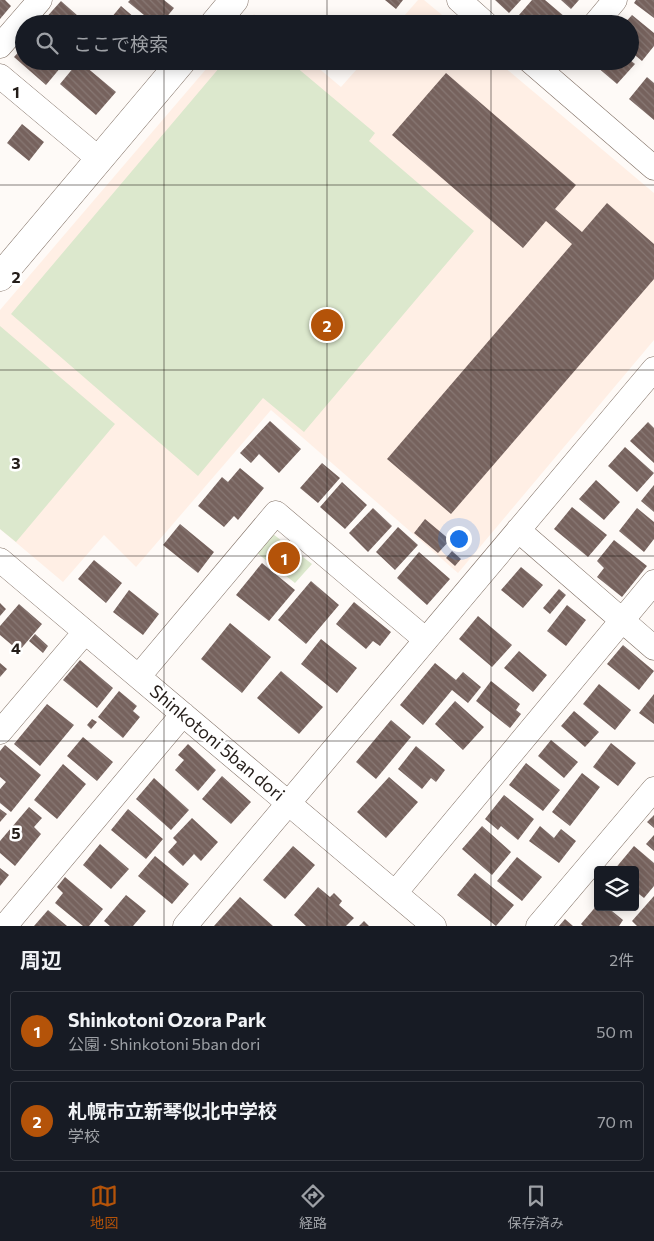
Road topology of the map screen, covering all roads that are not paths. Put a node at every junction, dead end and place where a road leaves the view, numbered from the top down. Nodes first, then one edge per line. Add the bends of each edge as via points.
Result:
1 (40, 0) edge
2 (234, 0) edge
3 (458, 0) edge
4 (615, 0) edge
5 (27, 15) edge
6 (222, 15) edge
7 (476, 15) edge
8 (602, 15) edge
9 (15, 29) edge
10 (0, 46) edge
11 (174, 70) edge
12 (557, 70) edge
13 (0, 76) edge
14 (99, 159) junction
15 (653, 165) edge
16 (0, 277) edge
17 (654, 369) edge
18 (518, 530) junction
19 (0, 560) edge
20 (654, 582) edge
21 (622, 621) junction
22 (85, 632) junction
23 (426, 640) junction
24 (654, 648) edge
25 (139, 676) junction
26 (183, 714) junction
27 (0, 732) edge
28 (654, 789) edge
29 (289, 804) junction
30 (395, 893) junction
31 (6, 926) edge
32 (185, 926) edge
33 (434, 926) edge
34 (538, 926) edge

1 - 5 street
2 - 6 street
3 - 7 street
4 - 8 street
9 - 10 street
11 - 14 street
12 - 15 street
13 - 14 street
14 - 16 street
17 - 18 street
18 - 21 street
18 - 23 street
19 - 22 street, Shinkotoni 5ban dori
20 - 21 street
21 - 24 street
21 - 30 street
22 - 25 street, Shinkotoni 5ban dori
22 - 27 street
23 - 25 street via 276,513
23 - 29 street
25 - 26 street, Shinkotoni 5ban dori
26 - 29 street, Shinkotoni 5ban dori
26 - 31 street
28 - 34 street
29 - 30 street, Shinkotoni 5ban dori
29 - 32 street
30 - 33 street, Shinkotoni 5ban dori

